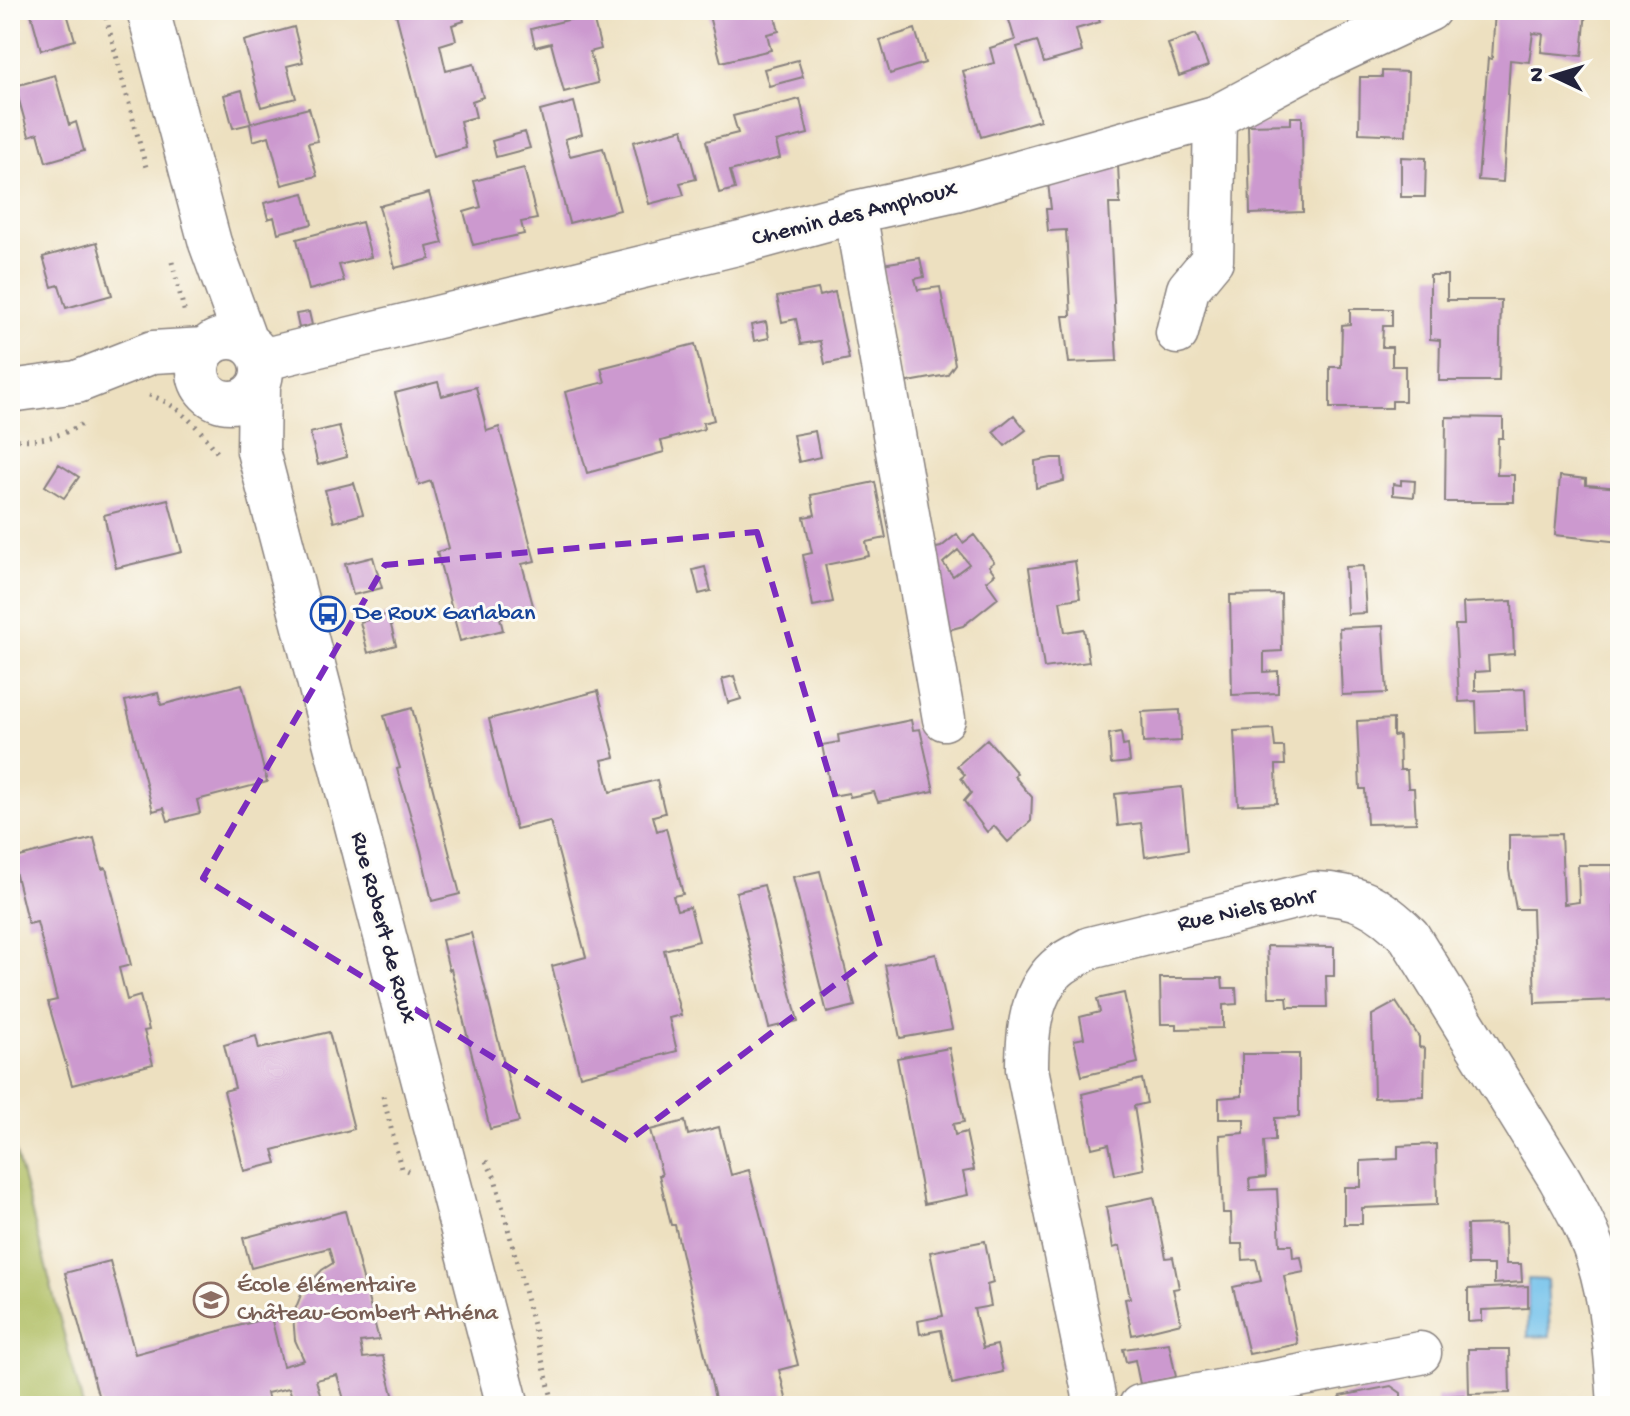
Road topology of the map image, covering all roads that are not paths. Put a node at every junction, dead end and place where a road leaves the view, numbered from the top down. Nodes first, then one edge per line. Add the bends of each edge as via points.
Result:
1 (148, 10) edge
2 (1429, 10) edge
3 (1215, 117) junction
4 (855, 212) junction
5 (1177, 333) dead end
6 (224, 361) junction
7 (10, 391) edge
8 (944, 719) dead end
9 (1420, 1353) dead end
10 (508, 1406) edge
11 (1096, 1406) edge
12 (1140, 1406) edge
13 (1619, 1406) edge

1 - 6 street, Rue Robert de Roux via 210,243
2 - 3 street, Chemin des Amphoux
3 - 4 street, Chemin des Amphoux via 955,190
3 - 5 street via 1212,260 1188,289
4 - 6 street, Chemin des Amphoux via 726,247
4 - 8 street
6 - 7 street, Chemin des Amphoux via 153,352 128,382
6 - 10 street, Rue Robert de Roux via 240,455
9 - 12 street
11 - 13 street, Rue Niels Bohr via 1027,1069 1027,1032 1037,997 1060,965 1090,948 1314,893 1342,893 1392,919 1409,936 1579,1214 1597,1257

